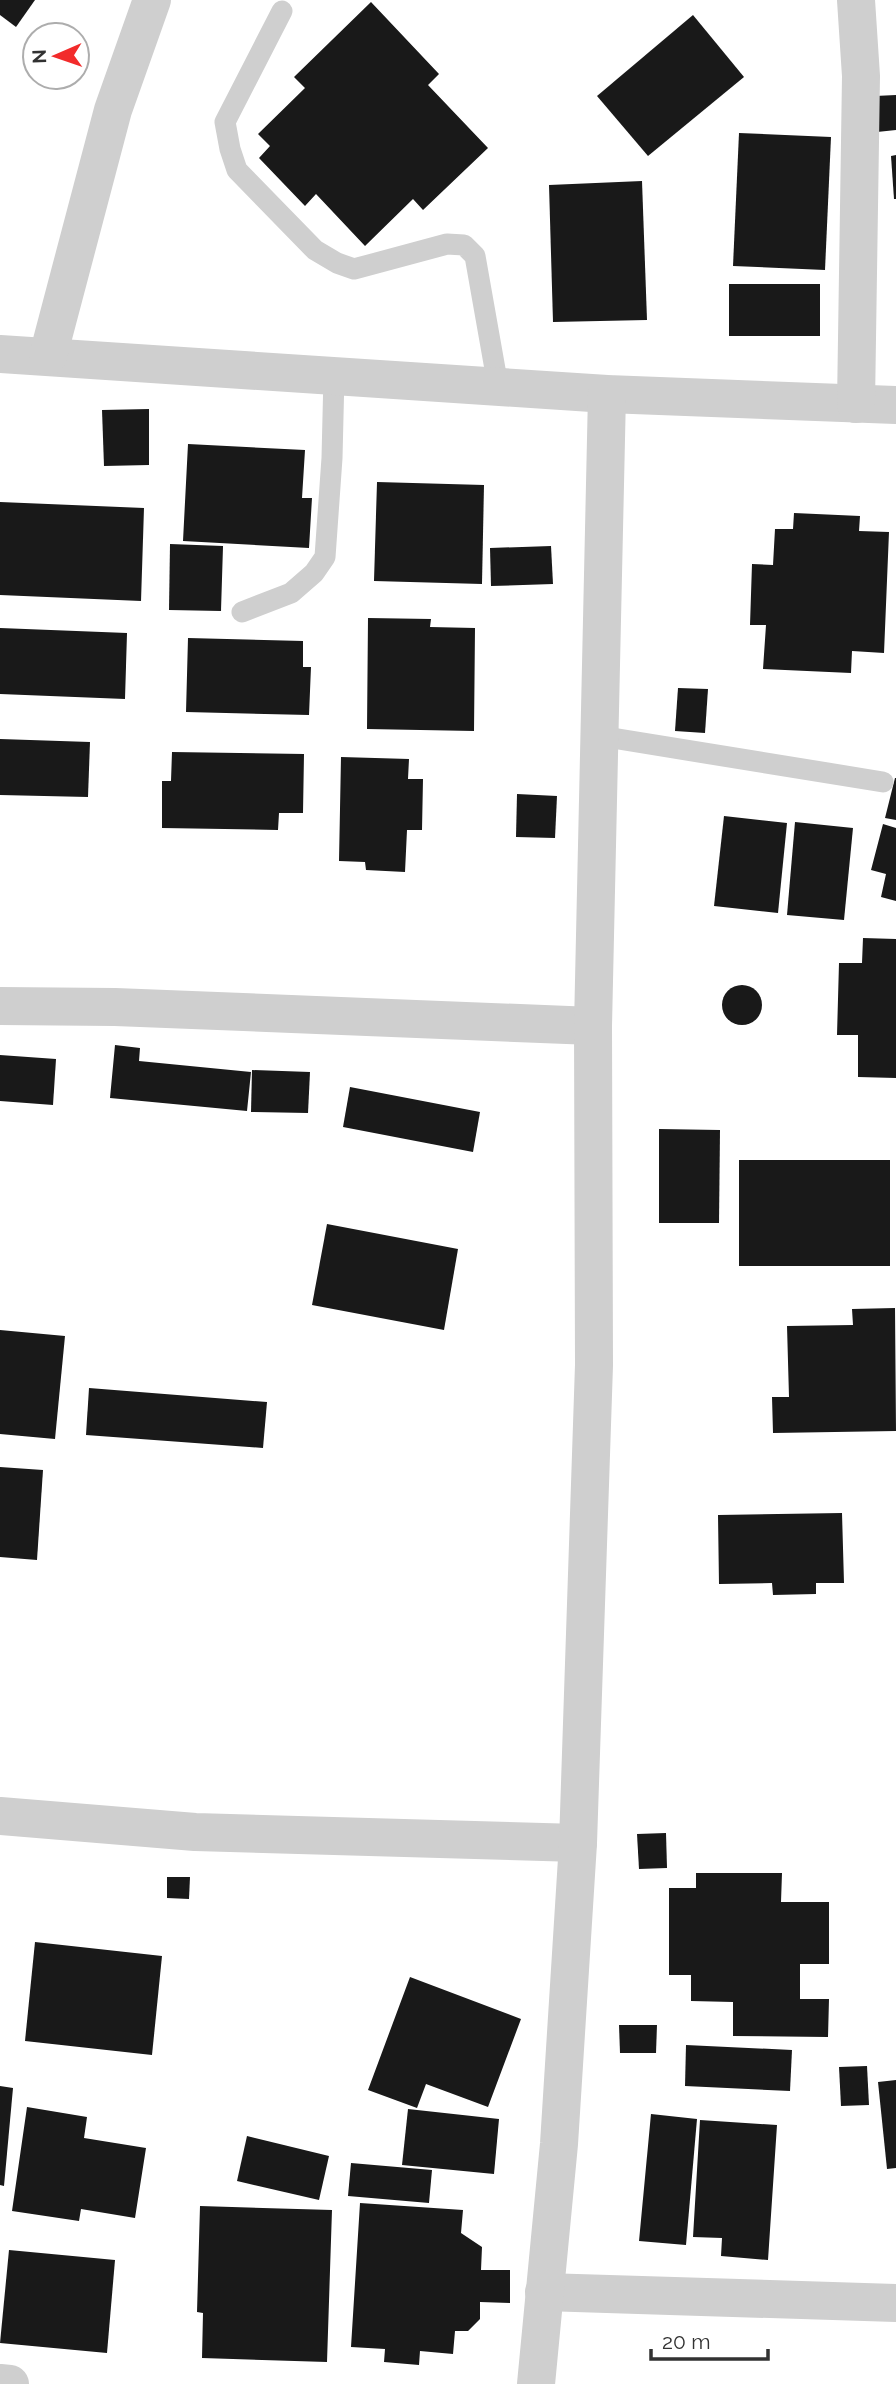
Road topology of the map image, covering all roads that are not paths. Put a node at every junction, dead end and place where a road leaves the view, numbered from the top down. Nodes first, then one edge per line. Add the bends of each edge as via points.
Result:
1 (152, 0) edge
2 (856, 0) edge
3 (282, 11) dead end
4 (0, 354) edge
5 (48, 356) junction
6 (334, 375) junction
7 (498, 386) junction
8 (607, 394) junction
9 (856, 404) junction
10 (896, 405) edge
11 (242, 612) dead end
12 (600, 736) junction
13 (883, 782) dead end
14 (0, 1006) edge
15 (593, 1026) junction
16 (0, 1816) edge
17 (578, 1843) junction
18 (544, 2292) junction
19 (896, 2303) edge
20 (0, 2383) edge
21 (10, 2384) edge
22 (536, 2384) edge

1 - 5 street via 113,110
2 - 9 street via 860,76
3 - 7 lane via 225,122 237,170 315,250 337,263 354,268 447,244 464,245 475,257
4 - 5 street
5 - 6 street
6 - 7 street
6 - 11 lane via 325,557 291,593
7 - 8 street
8 - 9 street
8 - 12 street
9 - 10 street
12 - 13 lane
12 - 15 street
14 - 15 street
15 - 17 street via 594,1365
16 - 17 street via 195,1832
17 - 18 street via 559,2144
18 - 19 street
18 - 22 street
20 - 21 street

